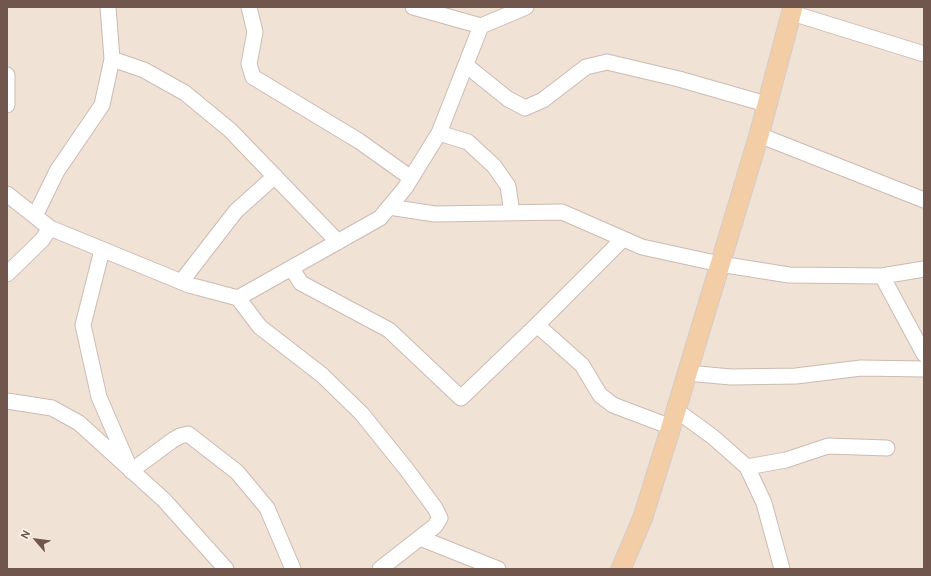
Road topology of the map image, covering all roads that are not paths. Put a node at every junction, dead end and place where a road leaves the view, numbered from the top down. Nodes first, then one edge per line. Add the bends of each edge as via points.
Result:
1 (108, 7) edge
2 (249, 7) edge
3 (413, 7) edge
4 (526, 7) edge
5 (793, 10) edge
6 (465, 14) edge
7 (481, 26) junction
8 (924, 54) edge
9 (112, 59) junction
10 (467, 66) junction
11 (7, 75) edge
12 (766, 104) junction
13 (7, 105) edge
14 (439, 133) junction
15 (759, 135) junction
16 (275, 176) junction
17 (411, 178) junction
18 (7, 194) edge
19 (924, 200) edge
20 (389, 207) junction
21 (512, 213) junction
22 (35, 216) junction
23 (50, 228) junction
24 (623, 239) junction
25 (338, 242) junction
26 (102, 250) junction
27 (720, 264) junction
28 (292, 269) junction
29 (924, 269) edge
30 (7, 274) edge
31 (882, 276) junction
32 (181, 282) junction
33 (238, 298) junction
34 (537, 325) junction
35 (924, 354) edge
36 (924, 369) edge
37 (687, 373) junction
38 (7, 401) edge
39 (674, 419) junction
40 (887, 448) dead end
41 (747, 467) junction
42 (132, 470) junction
43 (420, 538) junction
44 (226, 569) edge
45 (294, 569) edge
46 (380, 569) edge
47 (498, 569) edge
48 (621, 569) edge
49 (782, 569) edge

1 - 9 street
2 - 17 street via 255,32 249,64 252,77 359,141
3 - 6 street
4 - 7 street
5 - 8 street
5 - 12 main road
6 - 7 street
7 - 10 street
9 - 16 street via 144,70 185,93 230,130
9 - 22 street via 102,105 57,171
10 - 12 street via 508,99 525,108 543,100 586,67 607,62
10 - 14 street
11 - 13 street
12 - 15 main road
14 - 17 street
14 - 21 street via 468,142 494,166 508,186
15 - 19 street
15 - 27 main road
16 - 25 street
16 - 32 street via 236,211
17 - 20 street
18 - 22 street
20 - 21 street via 435,214
20 - 25 street via 380,218
21 - 24 street via 562,212
22 - 23 street
23 - 26 street
23 - 30 street via 42,240
24 - 27 street via 642,247
24 - 34 street
25 - 28 street
26 - 32 street
26 - 42 street via 83,325 99,397
27 - 31 street via 790,275
27 - 37 main road
28 - 33 street
28 - 34 street via 301,283 388,330 461,398
29 - 31 street
31 - 35 street
32 - 33 street
33 - 43 street via 260,327 345,396 436,508 440,518 435,526
34 - 39 street via 582,365 600,395 613,405
36 - 37 street via 861,368 796,376 730,377
37 - 39 main road
38 - 42 street via 59,411 79,423
39 - 41 street via 713,437
39 - 48 main road via 643,517
40 - 41 street via 828,446 786,460
41 - 49 street via 764,503
42 - 44 street via 164,500
42 - 45 street via 173,440 188,434 237,472 267,508
43 - 46 street
43 - 47 street

